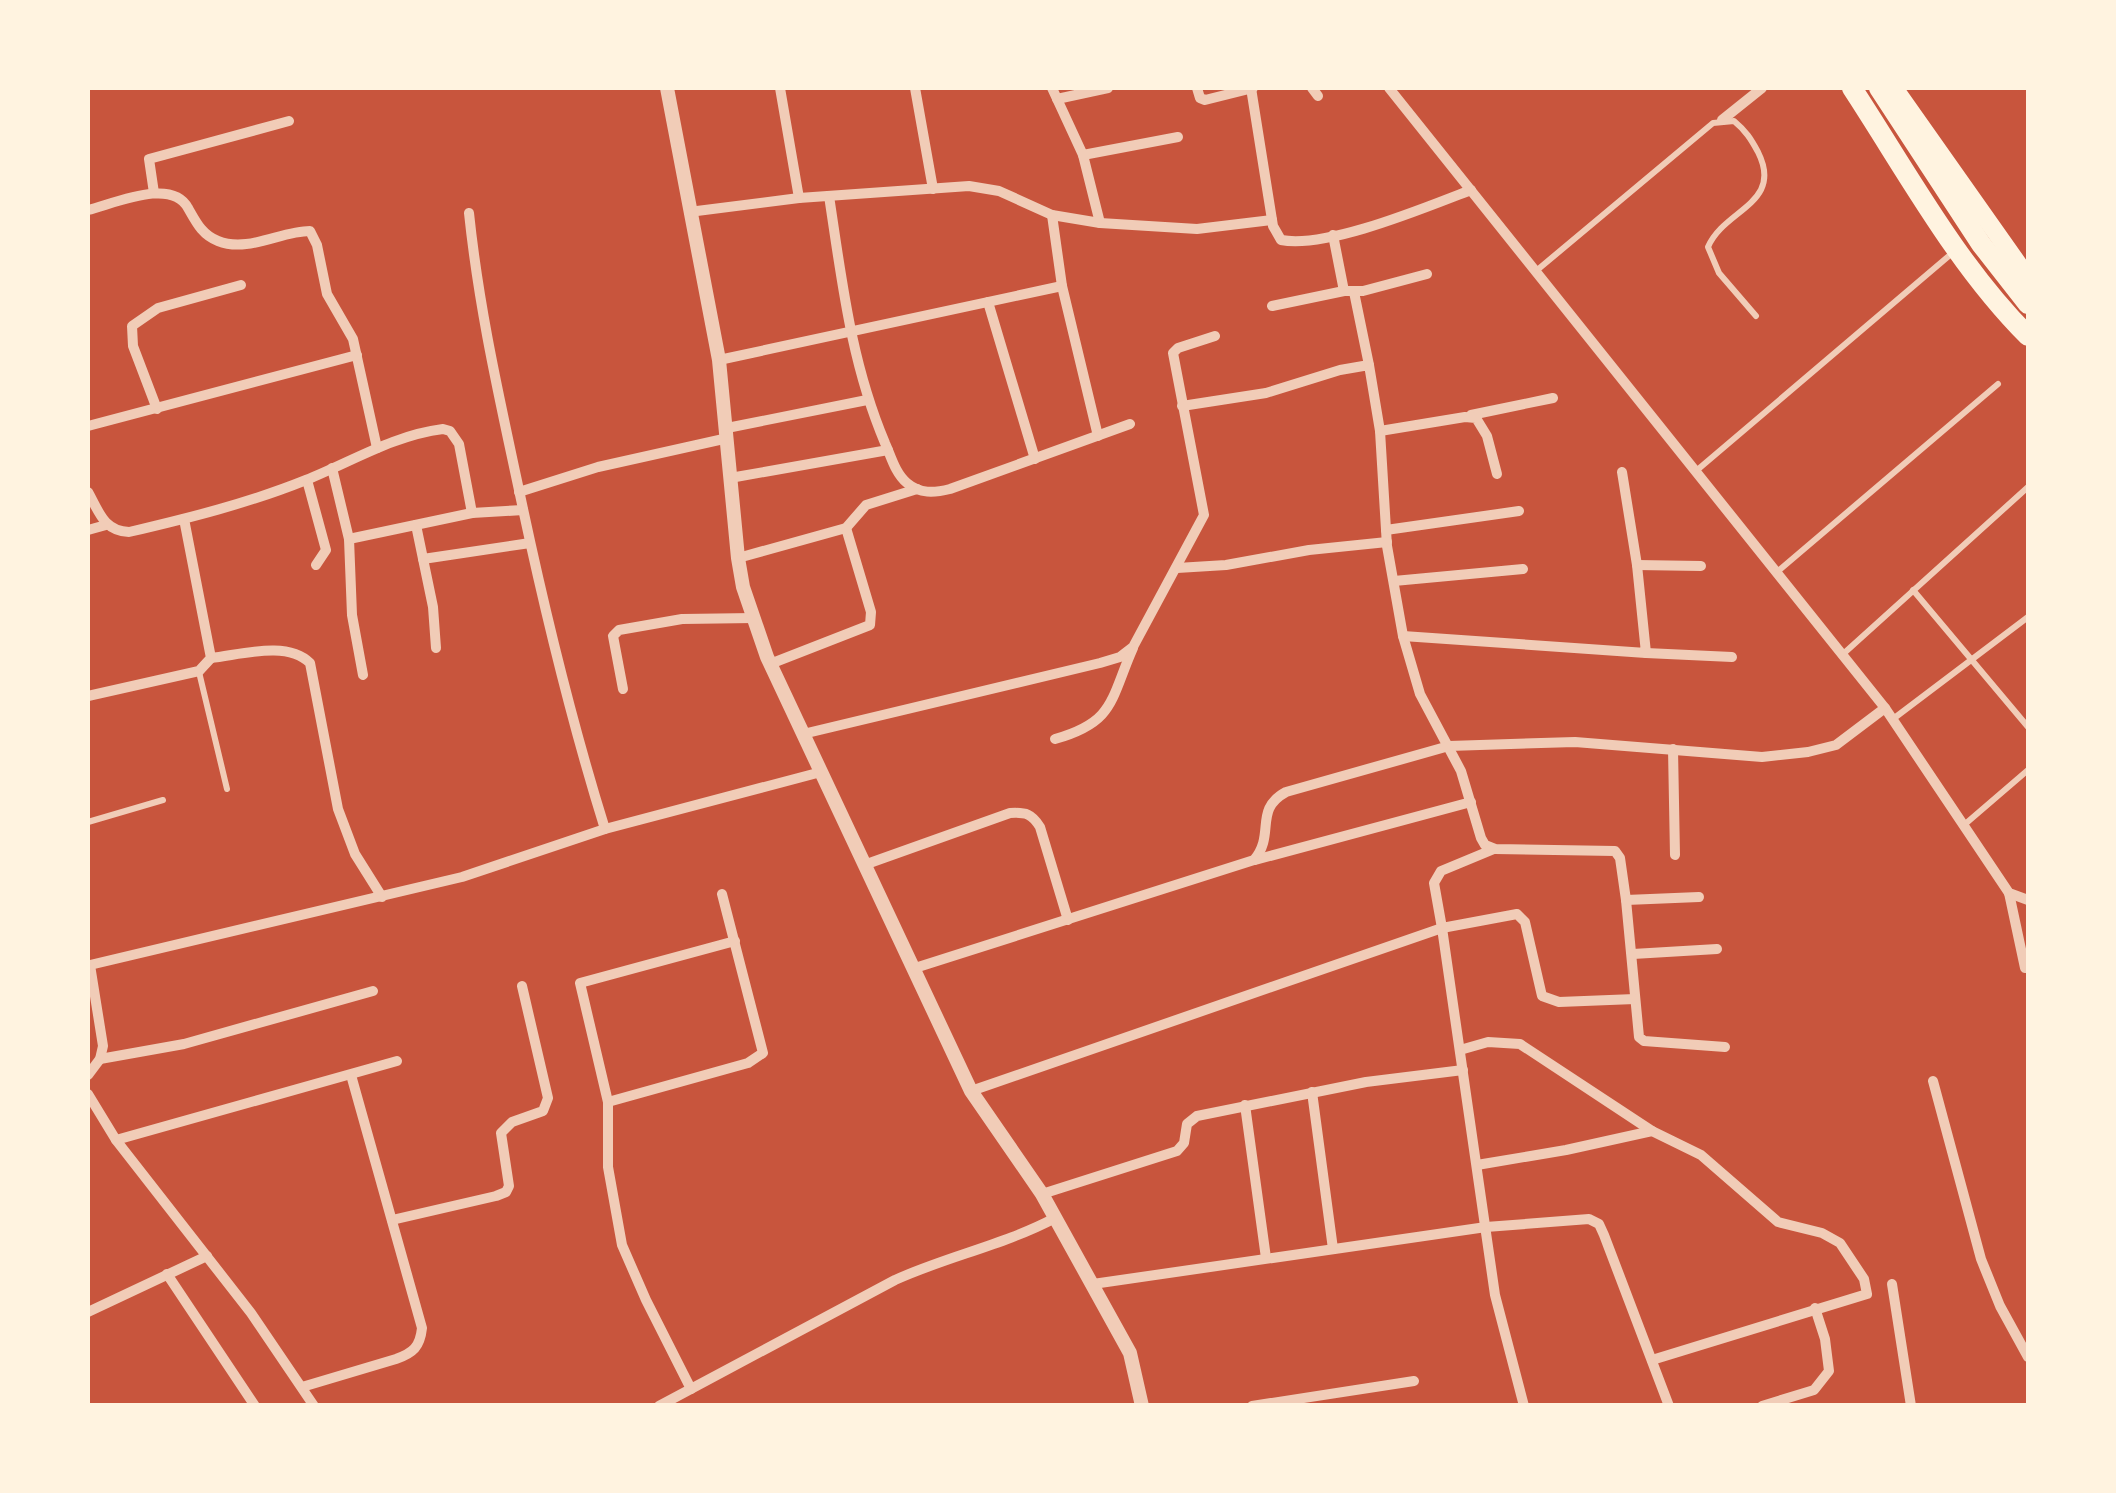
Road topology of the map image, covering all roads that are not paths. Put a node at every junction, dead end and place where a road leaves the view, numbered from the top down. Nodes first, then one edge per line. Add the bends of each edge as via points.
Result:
1 (666, 88) edge
2 (780, 88) edge
3 (916, 88) edge
4 (1108, 88) edge
5 (1196, 88) edge
6 (1252, 88) edge
7 (1389, 88) edge
8 (1762, 88) edge
9 (1840, 88) edge
10 (1852, 88) edge
11 (1879, 88) edge
12 (1894, 88) edge
13 (1055, 93) edge
14 (1722, 120) junction
15 (289, 121) dead end
16 (1178, 137) dead end
17 (1083, 156) junction
18 (933, 189) junction
19 (1471, 190) junction
20 (154, 194) junction
21 (829, 196) junction
22 (799, 198) junction
23 (88, 210) edge
24 (689, 212) junction
25 (469, 214) dead end
26 (1052, 215) junction
27 (1272, 220) junction
28 (1100, 223) junction
29 (1333, 235) junction
30 (1950, 255) junction
31 (1536, 271) junction
32 (1427, 274) dead end
33 (2027, 274) edge
34 (241, 284) dead end
35 (1062, 286) junction
36 (1349, 291) junction
37 (988, 302) junction
38 (2028, 304) edge
39 (1272, 306) dead end
40 (1756, 316) dead end
41 (849, 332) junction
42 (1215, 336) dead end
43 (2028, 336) edge
44 (2028, 347) edge
45 (357, 355) junction
46 (719, 360) junction
47 (1370, 365) junction
48 (1998, 384) dead end
49 (1553, 398) dead end
50 (867, 400) junction
51 (1182, 406) junction
52 (157, 409) junction
53 (1465, 417) junction
54 (1130, 424) dead end
55 (88, 426) edge
56 (1380, 431) junction
57 (727, 433) junction
58 (1098, 436) junction
59 (376, 448) junction
60 (888, 450) junction
61 (1036, 459) junction
62 (332, 468) junction
63 (1696, 471) junction
64 (1622, 472) dead end
65 (1497, 474) dead end
66 (730, 478) junction
67 (308, 480) junction
68 (917, 488) junction
69 (2028, 488) edge
70 (88, 492) edge
71 (519, 492) junction
72 (523, 510) junction
73 (472, 512) junction
74 (1519, 512) dead end
75 (184, 519) junction
76 (106, 525) junction
77 (416, 525) junction
78 (846, 528) junction
79 (88, 530) edge
80 (1386, 536) junction
81 (350, 539) junction
82 (530, 543) junction
83 (738, 558) junction
84 (424, 559) junction
85 (316, 565) dead end
86 (1637, 565) junction
87 (1701, 566) dead end
88 (1178, 568) junction
89 (1523, 569) dead end
90 (1777, 572) junction
91 (1394, 581) junction
92 (1914, 590) junction
93 (2028, 617) edge
94 (754, 618) junction
95 (1403, 636) junction
96 (1133, 647) junction
97 (436, 648) dead end
98 (1646, 653) junction
99 (1842, 654) junction
100 (1732, 657) dead end
101 (211, 658) junction
102 (1973, 658) junction
103 (770, 664) junction
104 (198, 671) junction
105 (363, 675) dead end
106 (623, 689) dead end
107 (88, 696) edge
108 (1885, 708) junction
109 (1893, 719) junction
110 (2028, 728) edge
111 (802, 734) junction
112 (1055, 740) dead end
113 (1449, 746) junction
114 (1673, 749) junction
115 (2028, 770) edge
116 (821, 772) junction
117 (227, 789) dead end
118 (163, 800) dead end
119 (1472, 802) junction
120 (88, 822) edge
121 (1964, 825) junction
122 (605, 829) junction
123 (1495, 849) junction
124 (1675, 855) dead end
125 (1254, 860) junction
126 (864, 864) junction
127 (722, 894) dead end
128 (2009, 894) junction
129 (382, 897) junction
130 (1699, 898) dead end
131 (1626, 900) junction
132 (2028, 900) edge
133 (1068, 920) junction
134 (1442, 928) junction
135 (735, 940) junction
136 (88, 949) edge
137 (1717, 949) dead end
138 (1633, 954) junction
139 (90, 965) junction
140 (915, 968) junction
141 (2025, 968) dead end
142 (522, 986) dead end
143 (374, 991) dead end
144 (1635, 999) junction
145 (1725, 1048) dead end
146 (1460, 1050) junction
147 (100, 1059) junction
148 (397, 1061) dead end
149 (1464, 1070) junction
150 (88, 1075) edge
151 (351, 1075) junction
152 (1933, 1081) dead end
153 (971, 1091) junction
154 (1312, 1092) junction
155 (88, 1094) edge
156 (608, 1102) junction
157 (1245, 1105) junction
158 (1652, 1131) junction
159 (116, 1140) junction
160 (1477, 1165) junction
161 (1042, 1194) junction
162 (1055, 1218) junction
163 (392, 1220) junction
164 (1486, 1227) junction
165 (1333, 1249) junction
166 (207, 1256) junction
167 (1266, 1258) junction
168 (167, 1274) junction
169 (1093, 1284) junction
170 (1892, 1284) dead end
171 (1815, 1308) junction
172 (88, 1312) edge
173 (2028, 1358) edge
174 (1652, 1360) junction
175 (1414, 1382) dead end
176 (302, 1387) junction
177 (691, 1389) junction
178 (255, 1406) edge
179 (314, 1406) edge
180 (659, 1406) edge
181 (1142, 1406) edge
182 (1252, 1406) edge
183 (1524, 1406) edge
184 (1669, 1406) edge
185 (1762, 1406) edge
186 (1911, 1406) edge

1 - 24 street
2 - 22 street
3 - 18 street
4 - 13 street
5 - 6 street via 1205,100
6 - 27 street
7 - 19 street
8 - 14 street
9 - 30 main road
10 - 43 highway via 1962,258
11 - 38 highway via 1980,244
12 - 33 main road
13 - 17 street
14 - 31 lane
14 - 40 lane via 1746,132 1766,169 1754,200 1708,247 1719,273
15 - 20 street via 149,159
16 - 17 street
17 - 28 street
18 - 21 street
18 - 26 street via 999,191
19 - 29 street
19 - 31 street
20 - 23 street
20 - 45 street via 180,197 196,224 219,242 310,231 327,294
21 - 22 street
21 - 41 street
22 - 24 street
24 - 46 street
25 - 71 street via 495,392
26 - 28 street
26 - 35 street
27 - 28 street via 1197,230
27 - 29 street via 1281,240
29 - 36 street
30 - 44 main road
30 - 63 lane
31 - 63 street
32 - 36 street
34 - 52 street via 158,308 132,326 132,346
35 - 37 street
35 - 58 street
36 - 39 street
36 - 47 street
37 - 41 street
37 - 61 street
41 - 46 street
41 - 50 street
42 - 51 street via 1174,354
45 - 52 street
45 - 59 street
46 - 57 street
47 - 51 street via 1266,393
47 - 56 street
48 - 90 lane
49 - 53 street
50 - 57 street
50 - 60 street
51 - 88 street via 1204,515
52 - 55 street
53 - 56 street
53 - 65 street via 1481,423
54 - 58 street
56 - 80 street
57 - 66 street
57 - 71 street
58 - 61 street
59 - 62 street
59 - 73 street via 432,430 450,431
60 - 66 street
60 - 68 street via 898,474
61 - 68 street via 950,490
62 - 67 street
62 - 81 street
63 - 90 street
64 - 86 street
66 - 83 street
67 - 75 street
67 - 85 street via 326,550
68 - 78 street via 866,505
69 - 92 lane
70 - 76 street
71 - 72 street
72 - 73 street
72 - 82 street
73 - 77 street
74 - 80 street
75 - 76 street via 129,532
75 - 101 street
76 - 79 street
77 - 81 street
77 - 84 street
78 - 83 street
78 - 103 street via 870,625
80 - 88 street
80 - 91 street
81 - 105 street via 352,615
82 - 84 street
82 - 122 street
83 - 94 street
84 - 97 street
86 - 87 street
86 - 98 street
88 - 96 street
89 - 91 street
90 - 99 street
91 - 95 street
92 - 99 lane
92 - 102 lane
93 - 102 lane
94 - 103 street
94 - 106 street via 682,618 619,630 613,636
95 - 98 street
95 - 113 street via 1420,694
96 - 111 street via 1100,662
96 - 112 street via 1096,724
98 - 100 street
99 - 108 street
101 - 104 street
101 - 129 street via 280,650 310,663 338,809
102 - 109 lane
102 - 110 lane
103 - 111 street
104 - 107 street
104 - 117 lane
108 - 109 street
108 - 114 street via 1836,746 1808,752 1762,757
109 - 121 street
111 - 116 street
113 - 114 street via 1575,742
113 - 119 street
113 - 125 street via 1273,799 1263,849
114 - 124 street
115 - 121 lane
116 - 122 street
116 - 126 street
118 - 120 lane
119 - 123 street via 1481,838
119 - 125 street
121 - 128 street
122 - 129 street
123 - 131 street via 1615,851
123 - 134 street via 1436,877
125 - 133 street
126 - 133 street via 1023,812 1040,828
126 - 140 street
127 - 135 street
128 - 132 street
128 - 141 street
129 - 139 street
130 - 131 street
131 - 138 street
133 - 140 street
134 - 144 street via 1516,914 1525,922 1542,996 1559,1002
134 - 146 street
134 - 153 street
135 - 156 street via 764,1053
135 - 156 street via 580,983
136 - 139 street
137 - 138 street
138 - 144 street
139 - 147 street
140 - 153 street
142 - 163 street via 548,1098 543,1111 501,1133 506,1192
143 - 147 street via 184,1044
144 - 145 street via 1644,1041
146 - 149 street
146 - 158 street via 1488,1042 1520,1044
147 - 150 street
148 - 151 street
149 - 154 street
149 - 160 street
151 - 159 street
151 - 163 street
152 - 173 street via 1981,1258
153 - 161 street
154 - 157 street
154 - 165 street
155 - 159 street
156 - 177 street via 608,1167 622,1244
157 - 161 street via 1190,1119 1177,1152
157 - 167 street
158 - 160 street
158 - 171 street via 1701,1156 1778,1222 1840,1243 1867,1294
159 - 166 street
160 - 164 street
161 - 162 street
162 - 169 street
162 - 177 street via 895,1280
163 - 176 street via 422,1328 420,1343 411,1354
164 - 165 street
164 - 174 street via 1577,1217 1599,1224
164 - 183 street via 1495,1295
165 - 167 street
166 - 168 street
166 - 176 street
167 - 169 street
168 - 172 street
168 - 178 street
169 - 181 street via 1130,1353
170 - 186 street
171 - 174 street
171 - 185 street via 1829,1372 1814,1390
174 - 184 street
175 - 182 street
176 - 179 street
177 - 180 street

